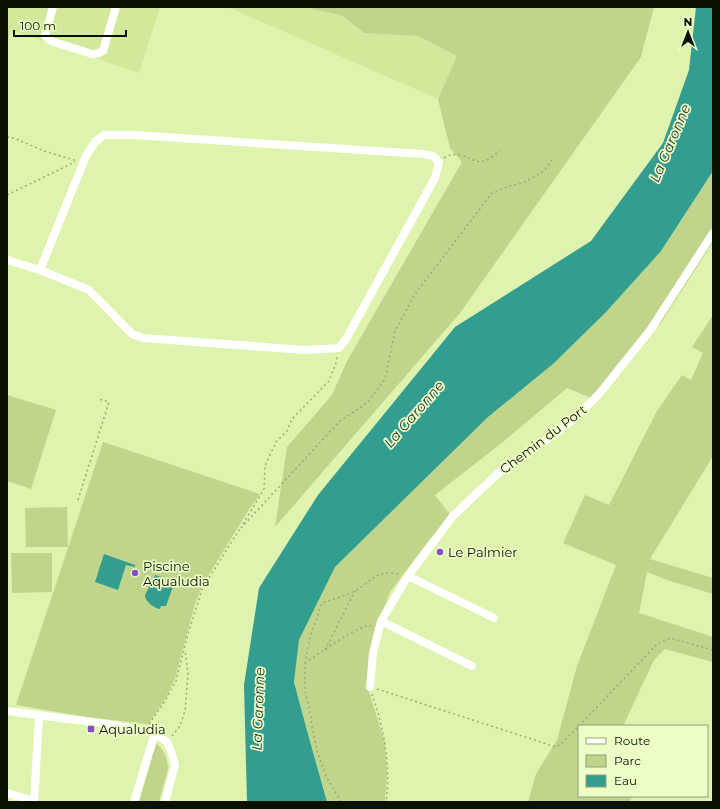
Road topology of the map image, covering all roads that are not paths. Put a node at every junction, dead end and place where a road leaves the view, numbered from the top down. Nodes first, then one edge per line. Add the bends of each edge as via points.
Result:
1 (54, 7) edge
2 (116, 7) edge
3 (713, 233) edge
4 (7, 260) edge
5 (40, 270) junction
6 (408, 576) junction
7 (494, 618) dead end
8 (380, 624) junction
9 (472, 666) dead end
10 (370, 686) road end
11 (7, 711) edge
12 (39, 716) junction
13 (151, 732) junction
14 (7, 793) edge
15 (34, 802) edge
16 (134, 802) edge
17 (165, 802) edge

1 - 2 street via 45,36 51,41 92,54 103,51
3 - 6 street, Chemin du Port via 652,329 599,394 558,432 502,469 454,516
4 - 5 street
5 - 5 street via 86,156 95,142 104,135 423,154 433,156 439,162 435,178 339,348 304,350 143,338 132,334 89,290
6 - 7 street
6 - 8 street, Chemin du Port
8 - 9 street
8 - 10 street, Chemin du Port via 373,653
11 - 12 street
12 - 13 street
12 - 15 street
13 - 16 street
13 - 17 street via 167,742 175,765
14 - 15 street

